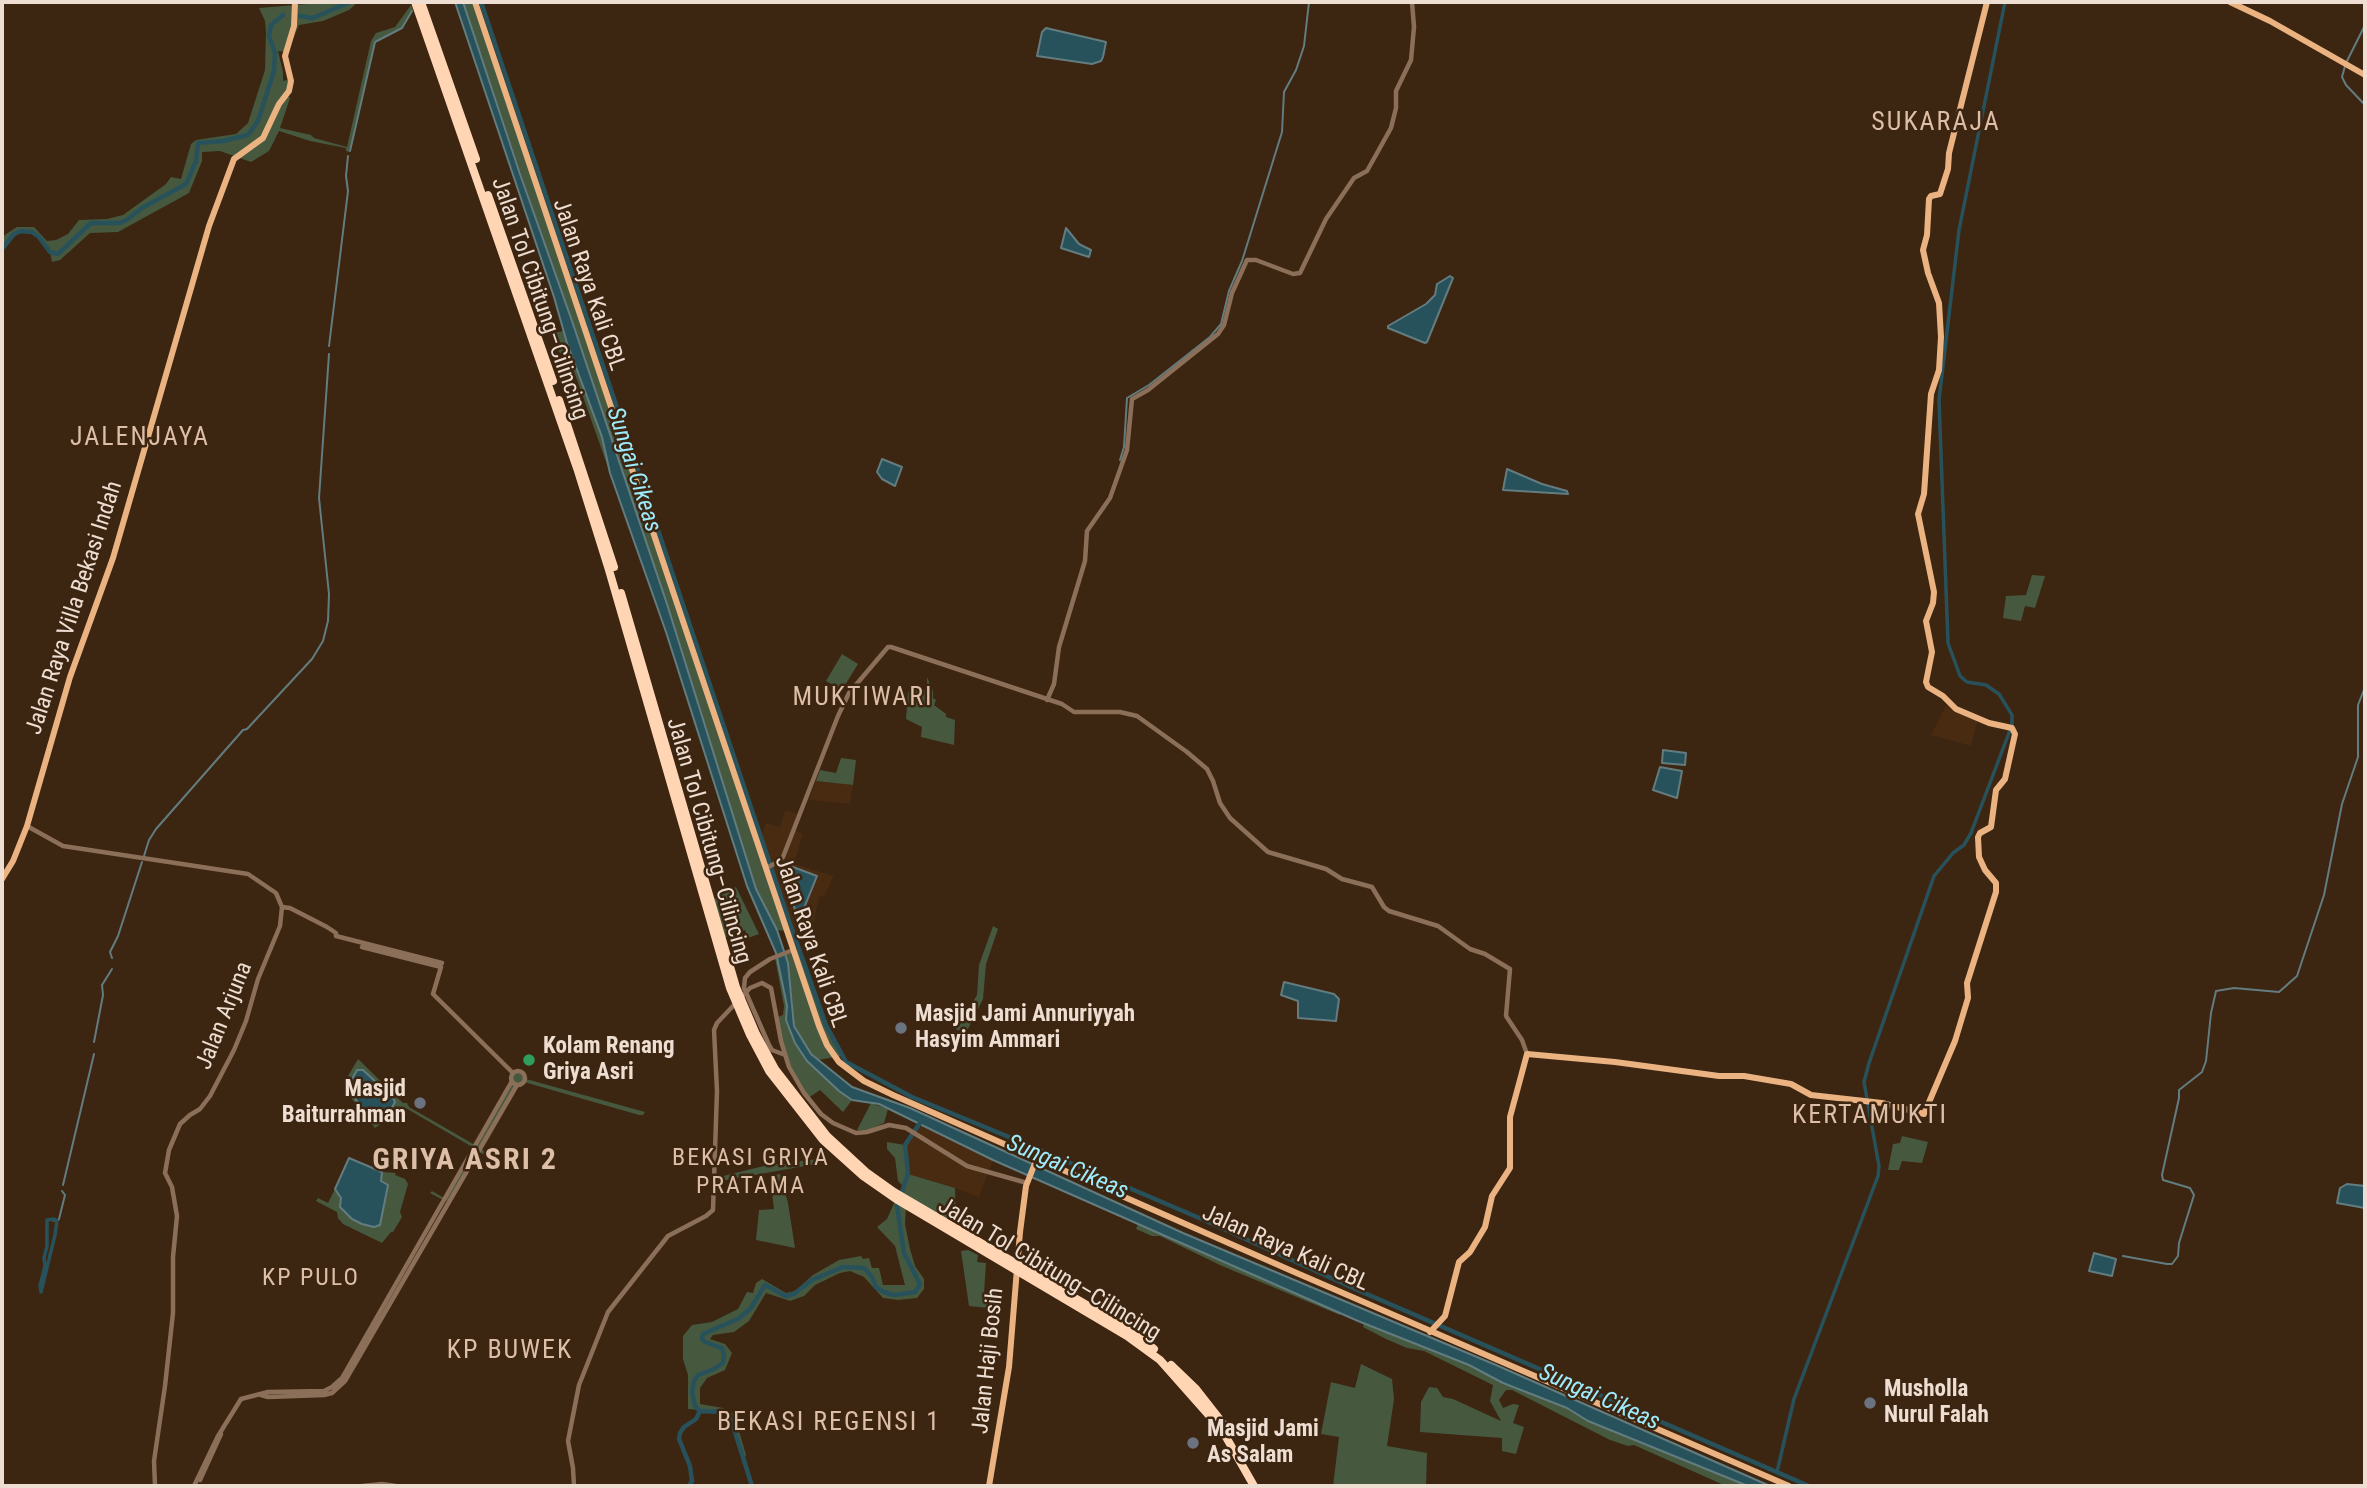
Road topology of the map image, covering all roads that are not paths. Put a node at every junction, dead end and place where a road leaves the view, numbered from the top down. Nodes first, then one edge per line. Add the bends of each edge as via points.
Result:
1 (415, 2) edge
2 (421, 2) edge
3 (475, 2) edge
4 (1412, 2) edge
5 (1987, 2) edge
6 (2230, 2) edge
7 (295, 5) edge
8 (2365, 75) edge
9 (1047, 700) junction
10 (27, 826) junction
11 (687, 826) junction
12 (770, 866) junction
13 (2, 878) edge
14 (283, 907) junction
15 (362, 947) dead end
16 (794, 950) junction
17 (442, 965) junction
18 (781, 1041) junction
19 (772, 1050) junction
20 (1527, 1054) junction
21 (785, 1055) junction
22 (513, 1073) junction
23 (514, 1083) junction
24 (1036, 1160) junction
25 (1028, 1180) junction
26 (946, 1225) junction
27 (1434, 1328) junction
28 (196, 1485) edge
29 (155, 1486) edge
30 (362, 1486) edge
31 (396, 1486) edge
32 (573, 1486) edge
33 (989, 1486) edge
34 (1254, 1486) edge
35 (1259, 1486) edge
36 (1789, 1486) edge

1 - 11 highway, Jalan Tol Cibitung–Cilincing via 578,471
2 - 11 highway, Jalan Tol Cibitung–Cilincing via 583,470
3 - 12 main road, Jalan Raya Kali CBL
4 - 9 street via 1410,64 1395,95 1391,128 1365,173 1354,177 1325,219 1300,273 1247,260 1218,334 1132,399 1127,449 1110,498 1087,531 1085,561
5 - 20 main road via 1948,169 1940,194 1929,199 1923,253 1939,303 1941,337 1918,518 1934,592 1926,621 1932,652 1927,686 1960,712 2010,727 2015,733 2005,779 1997,788 1992,825 1978,840 1981,862 1996,884 1996,897 1967,983 1968,998 1955,1041 1924,1114 1811,1095 1791,1084 1744,1076
6 - 8 main road
7 - 10 main road, Jalan Raya Villa Bekasi Indah via 285,56 289,91 268,131 232,162 200,250 116,548 70,677
9 - 12 street via 888,647 849,693 782,857
9 - 20 street via 1078,713 1137,716 1207,769 1230,818 1268,852 1371,887 1389,911 1438,926 1470,949 1507,966 1511,971 1507,1018
10 - 13 main road, Jalan Raya Villa Bekasi Indah
10 - 14 street via 63,846 250,874 276,893
11 - 26 highway, Jalan Tol Cibitung–Cilincing via 736,987 775,1069 827,1136 866,1172 892,1194
12 - 16 main road, Jalan Raya Kali CBL
14 - 17 street via 327,927 336,936
14 - 29 street, Jalan Arjuna via 234,1049 210,1096 180,1124 169,1150 165,1173 177,1216 173,1313 154,1461
15 - 17 street
16 - 19 street via 750,971 745,978 748,997
16 - 24 main road, Jalan Raya Kali CBL via 827,1045 846,1070
17 - 22 street via 433,994
18 - 19 street via 779,1048
18 - 21 street
18 - 32 street via 771,988 762,983 750,988 717,1023 713,1208 668,1236 606,1315 579,1385 568,1441
19 - 21 street
20 - 27 main road via 1510,1117 1510,1165 1492,1196 1485,1227 1459,1262 1445,1316
21 - 25 street via 804,1093 833,1123 856,1133 889,1125 906,1128 967,1166
22 - 23 street
22 - 23 street via 525,1074 524,1082
23 - 28 street via 341,1380 324,1391 268,1392 239,1401
24 - 25 main road, Jalan Haji Bosih
24 - 27 main road, Jalan Raya Kali CBL
25 - 33 main road, Jalan Haji Bosih via 1009,1367
26 - 34 highway, Jalan Tol Cibitung–Cilincing via 1160,1360 1222,1430
26 - 35 highway, Jalan Tol Cibitung–Cilincing via 1131,1331 1164,1357 1226,1426
27 - 36 main road, Jalan Raya Kali CBL
30 - 31 street

